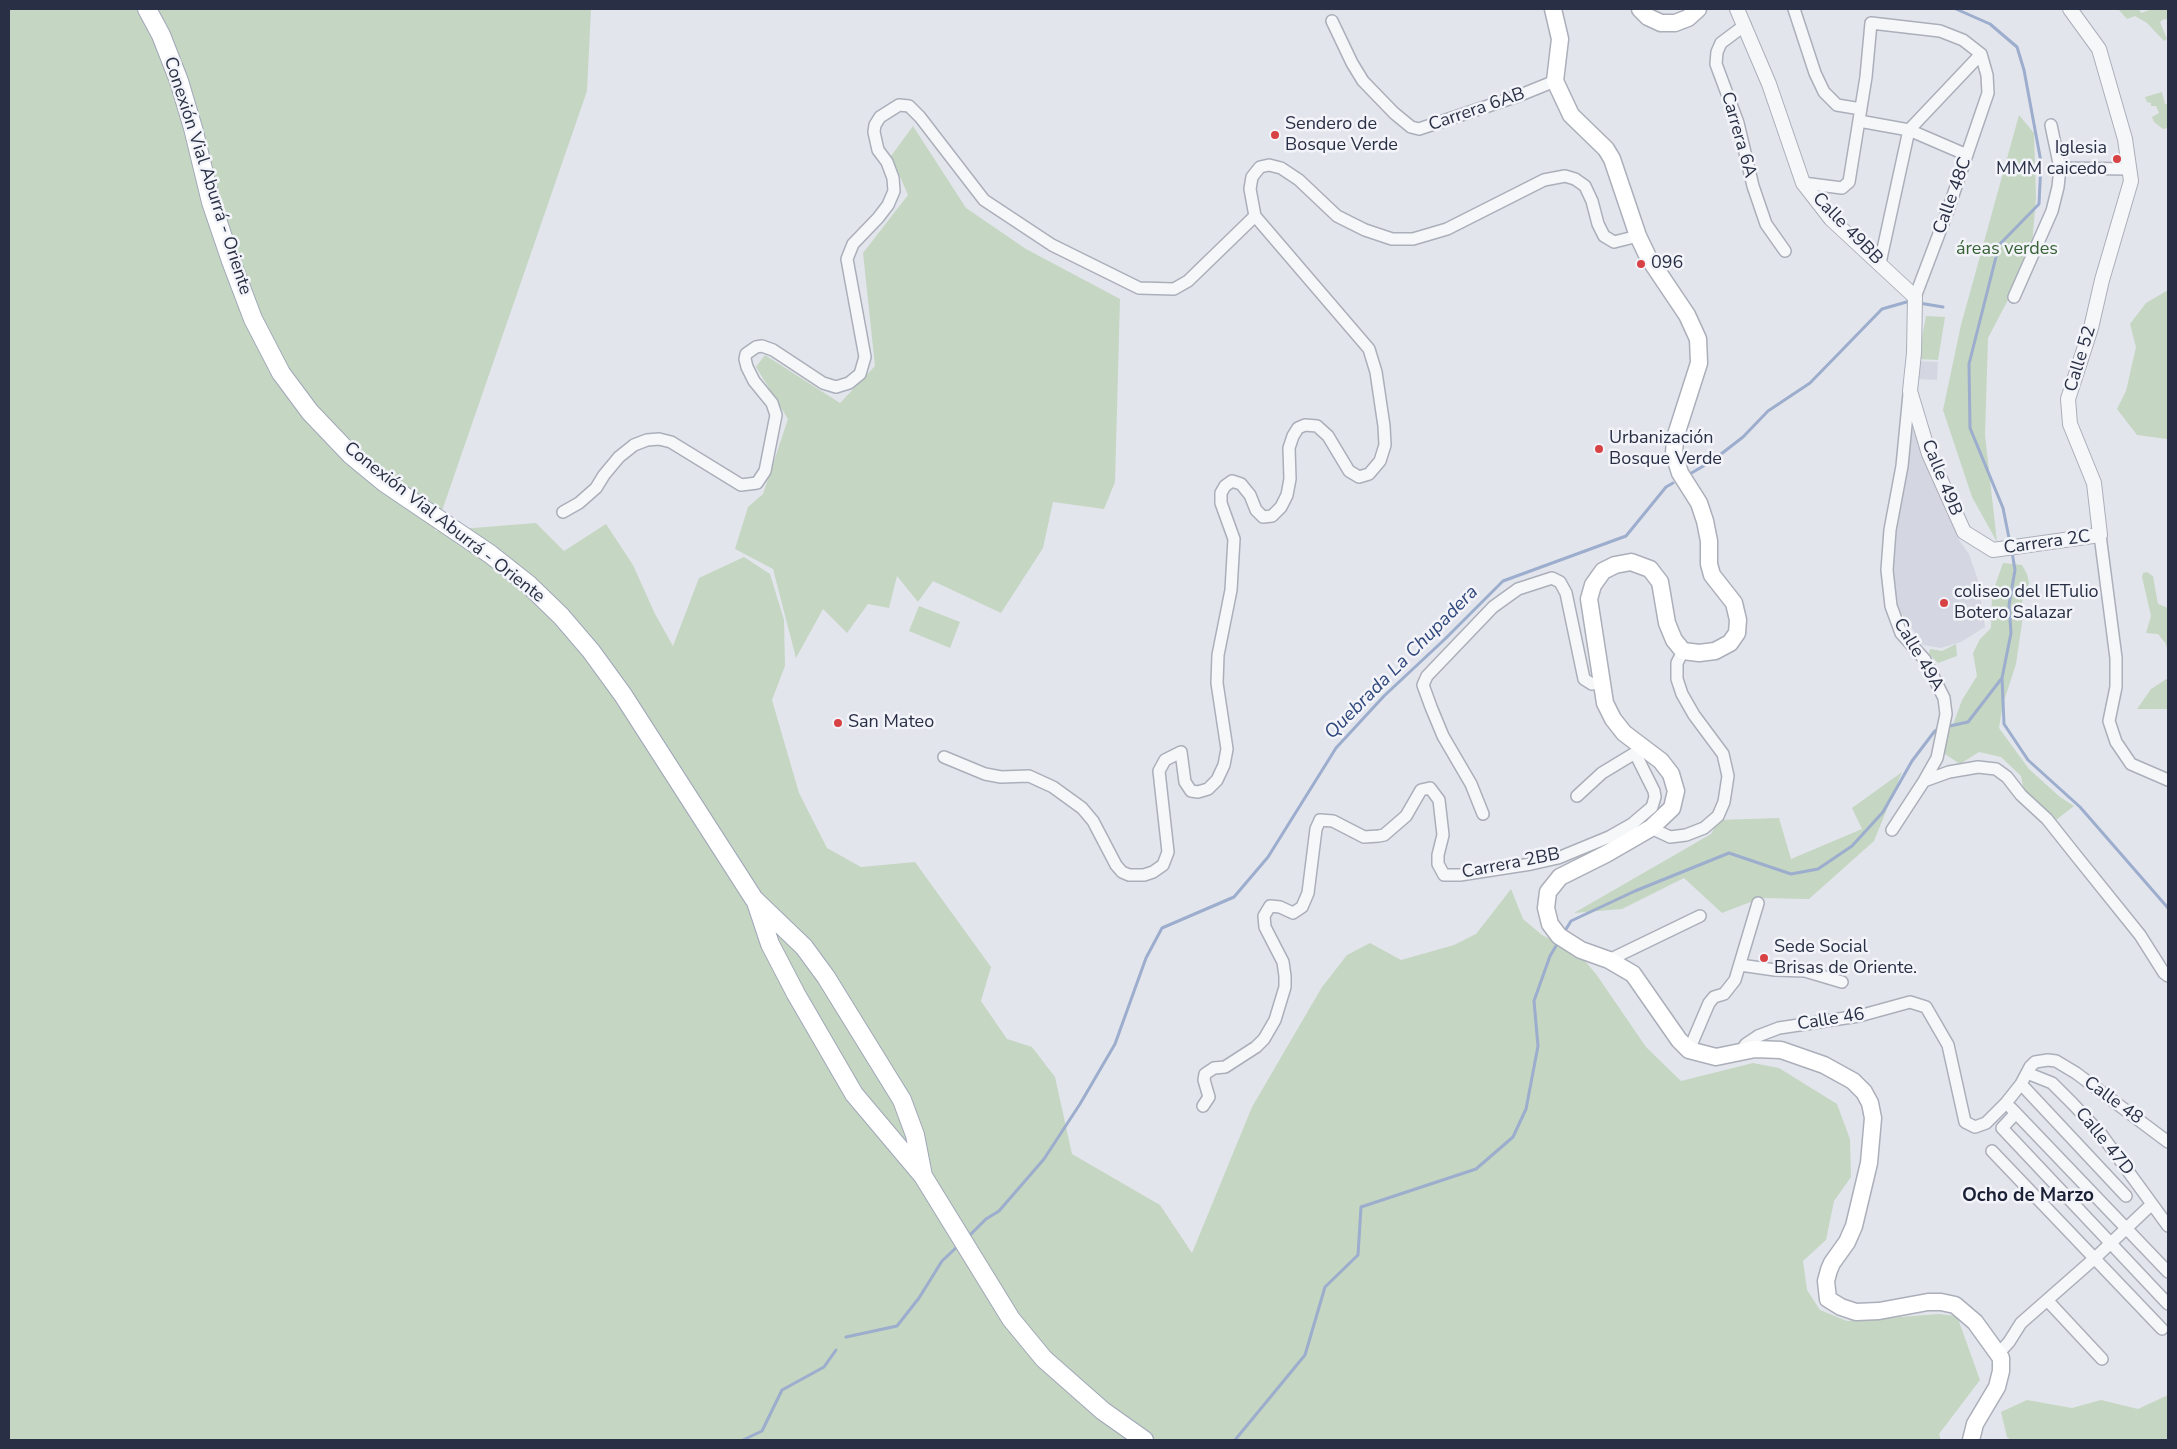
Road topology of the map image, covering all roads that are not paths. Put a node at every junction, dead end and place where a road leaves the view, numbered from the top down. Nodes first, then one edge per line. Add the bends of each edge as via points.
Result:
1 (147, 9) edge
2 (1553, 9) edge
3 (1640, 9) edge
4 (1698, 9) edge
5 (1737, 9) edge
6 (1794, 9) edge
7 (2070, 9) edge
8 (1332, 21) dead end
9 (1745, 25) junction
10 (1981, 54) junction
11 (1555, 81) junction
12 (1861, 109) junction
13 (1859, 121) junction
14 (2051, 125) dead end
15 (1909, 130) junction
16 (1967, 155) junction
17 (2060, 168) junction
18 (2129, 169) junction
19 (1803, 183) junction
20 (1255, 216) junction
21 (1638, 236) junction
22 (1785, 251) dead end
23 (1880, 263) junction
24 (2014, 297) dead end
25 (1915, 302) junction
26 (1910, 391) junction
27 (564, 512) dead end
28 (2100, 535) junction
29 (1993, 550) joint
30 (1683, 651) junction
31 (1602, 682) junction
32 (1639, 750) junction
33 (944, 757) dead end
34 (2168, 780) edge
35 (1924, 781) junction
36 (1577, 796) dead end
37 (1483, 814) dead end
38 (1650, 828) junction
39 (1892, 830) dead end
40 (753, 896) junction
41 (1758, 903) dead end
42 (1700, 916) dead end
43 (788, 931) junction
44 (804, 946) junction
45 (774, 951) junction
46 (1609, 960) junction
47 (1740, 965) junction
48 (2168, 976) edge
49 (1842, 982) dead end
50 (1689, 1050) junction
51 (1742, 1050) junction
52 (2027, 1073) junction
53 (2021, 1084) junction
54 (2006, 1103) junction
55 (1203, 1106) dead end
56 (908, 1113) junction
57 (2016, 1113) junction
58 (886, 1131) junction
59 (915, 1135) junction
60 (2168, 1142) edge
61 (1992, 1152) dead end
62 (926, 1180) junction
63 (2126, 1196) dead end
64 (2152, 1204) junction
65 (2168, 1226) edge
66 (2126, 1228) junction
67 (2111, 1243) junction
68 (2095, 1258) junction
69 (2168, 1272) edge
70 (2047, 1300) junction
71 (2168, 1304) edge
72 (2162, 1329) dead end
73 (1998, 1354) junction
74 (2102, 1359) dead end
75 (1144, 1440) edge
76 (1971, 1440) edge

1 - 40 main road, Conexión Vial Aburrá - Oriente via 162,35 179,81 231,261 253,319 280,373 333,437 385,483 490,554 561,616 623,695
2 - 11 main road via 1560,39
3 - 4 main road via 1648,18 1675,24
5 - 9 street, Calle 49BB
6 - 12 street via 1824,92 1837,105
7 - 18 street, Calle 52 via 2099,49 2125,139
8 - 11 street, Carrera 6AB via 1363,81 1411,127 1419,129
9 - 19 street, Calle 49BB
9 - 22 street, Carrera 6A via 1721,43 1716,64 1738,123 1766,224
10 - 12 street via 1963,40 1940,31 1871,23
10 - 15 street
10 - 16 street, Calle 48C via 1988,94
11 - 21 main road via 1571,115 1612,159
12 - 13 street
13 - 15 street
13 - 19 street via 1849,182 1842,188
14 - 17 street
15 - 16 street
15 - 23 street
16 - 25 street, Calle 48C
17 - 18 street
17 - 24 street via 2052,211
18 - 28 street, Calle 52 via 2131,181 2126,200 2102,280 2092,328 2068,399 2070,424 2094,483
19 - 23 street, Calle 49BB via 1831,218
20 - 21 street via 1251,204 1252,177 1260,167 1268,165 1281,168 1299,180 1337,216 1365,230 1392,238 1413,239 1447,229 1544,180 1565,176 1585,186 1604,236 1614,242
20 - 27 street via 1188,281 1174,290 1138,288 1052,245 984,200 920,117 909,106 900,105 880,118 874,132 878,150 894,178 894,191 878,218 853,244 847,260 865,357 860,374 836,387 823,383 773,350 756,347 746,354 747,367 772,402 776,415 765,471 757,483 741,485 671,442 647,440 619,457 596,488
20 - 33 street via 1369,349 1376,372 1385,445 1380,461 1369,474 1359,477 1350,471 1328,436 1317,426 1305,425 1298,428 1293,436 1289,448 1287,495 1272,516 1263,516 1256,510 1250,494 1240,484 1232,481 1221,493 1221,503 1234,538 1231,590 1217,683 1227,749 1217,780 1208,789 1191,791 1186,782 1181,752 1165,760 1159,771 1168,852 1163,865 1153,872 1129,875 1116,865 1094,821 1053,787 1028,776 985,774
21 - 30 main road via 1653,266 1687,315 1698,339 1700,363 1675,438 1674,454 1680,473 1705,521 1712,575 1734,603 1738,620 1737,633 1730,643 1715,651
23 - 25 street, Calle 49BB
25 - 26 street
26 - 29 street, Calle 49B via 1929,454 1964,532
26 - 35 street, Calle 49A via 1887,570 1891,606 1901,633 1925,660 1944,698 1946,714 1937,758
28 - 29 street, Carrera 2C
28 - 34 street, Calle 52 via 2116,658 2116,687 2109,721 2116,742 2131,764
30 - 31 main road via 1667,624 1660,582 1650,569 1631,562 1615,565 1603,571 1593,585 1589,599
30 - 38 street via 1677,663 1677,678 1694,715 1723,754 1728,776 1724,802 1718,816 1704,828 1686,835 1670,837
31 - 32 main road via 1612,720
31 - 37 street via 1592,684 1584,679 1566,593 1560,582 1552,578 1518,589 1493,607 1427,676 1423,685 1431,707
32 - 36 street via 1602,773
32 - 38 main road via 1661,761 1671,774 1676,791 1672,808
32 - 55 street, Carrera 2BB via 1655,797 1652,807 1622,831 1558,858 1444,875 1440,871 1438,855 1443,835 1439,800 1430,788 1421,790 1406,816 1384,835 1364,837 1328,819 1318,822 1308,892 1302,907 1293,913 1270,906 1264,916 1265,927 1282,962 1285,976 1286,987 1275,1020 1256,1047 1225,1067 1214,1068 1205,1074 1209,1097
35 - 39 street, Calle 49A
35 - 48 street via 1949,772 1978,767 1996,768 2047,819 2140,935
38 - 46 main road via 1560,877 1548,892 1546,908 1550,924 1581,950
40 - 43 main road, Conexión Vial Aburrá - Oriente
40 - 45 main road, Conexión Vial Aburrá - Oriente
41 - 47 street
42 - 46 street
43 - 44 main road, Conexión Vial Aburrá - Oriente
43 - 45 main road via 772,940
44 - 45 main road via 786,958
44 - 56 main road, Conexión Vial Aburrá - Oriente via 832,986
45 - 58 main road, Conexión Vial Aburrá - Oriente via 854,1094
46 - 50 main road via 1633,974 1678,1040
47 - 49 street via 1806,971
47 - 50 street via 1731,988 1709,1002
50 - 51 main road via 1716,1057
51 - 54 street, Calle 46 via 1758,1036 1779,1028 1859,1016 1910,1002 1926,1006 1948,1045 1965,1122 1976,1127 1986,1124
51 - 73 main road via 1781,1050 1824,1065 1853,1081 1870,1103 1873,1118 1866,1180 1847,1242 1829,1270 1826,1281 1828,1299 1841,1308 1856,1312 1928,1302 1955,1305 1975,1322
52 - 53 street
52 - 60 street, Calle 48 via 2035,1062 2056,1061
52 - 64 street, Calle 47D via 2052,1083 2073,1104 2101,1134
53 - 54 street
53 - 63 street
54 - 57 street
56 - 58 main road via 891,1118
56 - 59 main road, Conexión Vial Aburrá - Oriente
57 - 66 street
57 - 67 street via 2002,1128
58 - 59 main road via 901,1139
58 - 62 main road, Conexión Vial Aburrá - Oriente
59 - 62 main road, Conexión Vial Aburrá - Oriente
61 - 68 street
62 - 75 main road, Conexión Vial Aburrá - Oriente via 1011,1319 1039,1352 1104,1411
64 - 65 street, Calle 47D
64 - 66 street
66 - 67 street
66 - 69 street
67 - 68 street
67 - 71 street
68 - 70 street
68 - 72 street
70 - 73 street via 2021,1323
70 - 74 street
73 - 76 main road via 2000,1371 1997,1387 1975,1424

